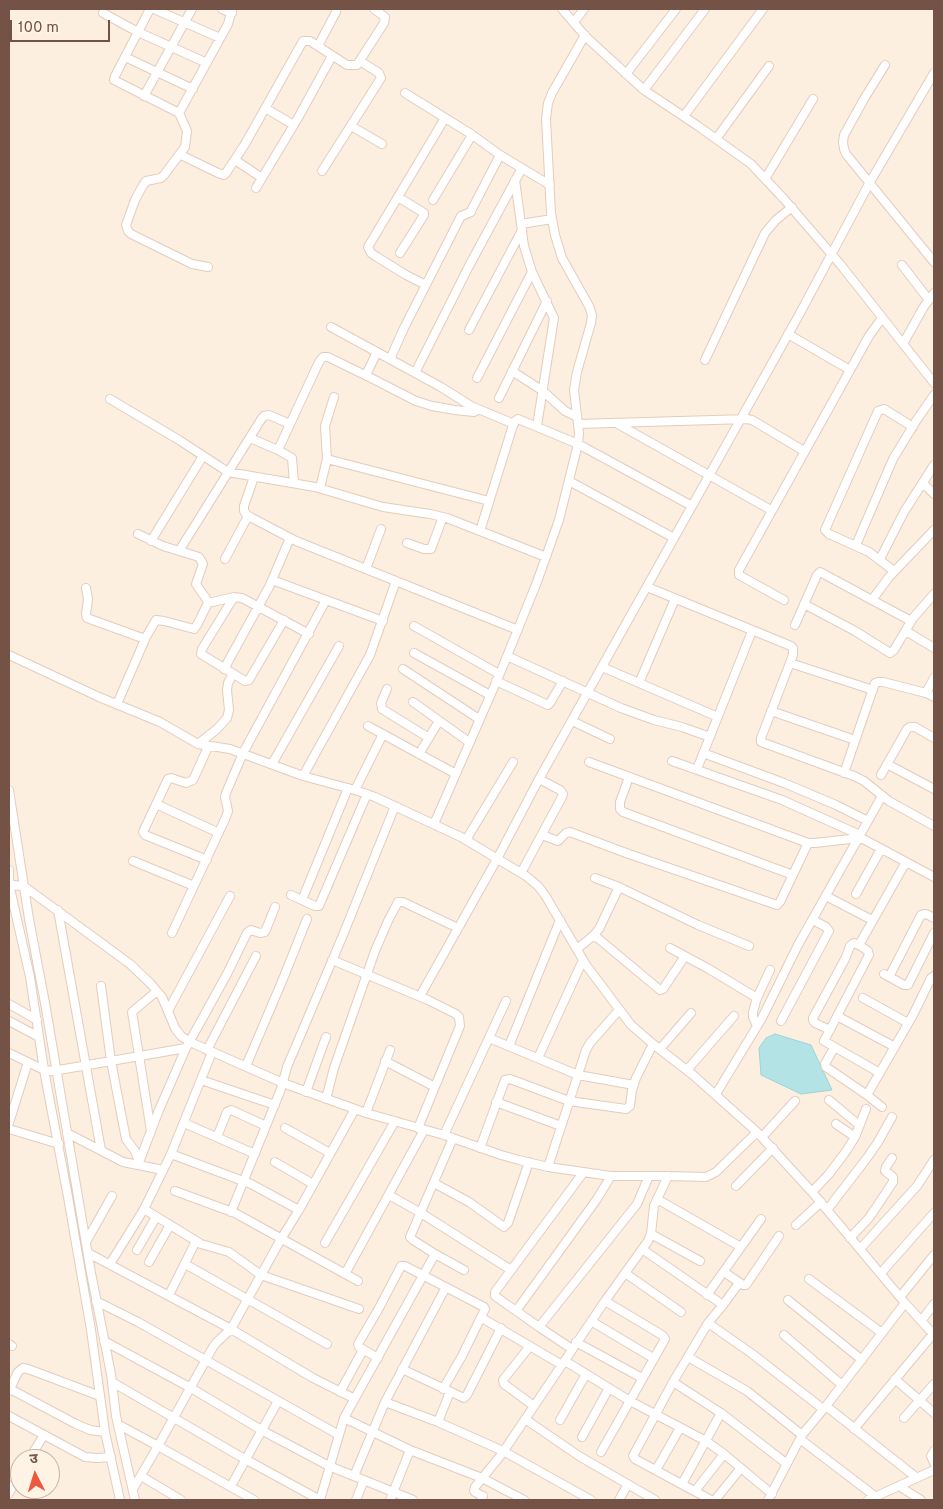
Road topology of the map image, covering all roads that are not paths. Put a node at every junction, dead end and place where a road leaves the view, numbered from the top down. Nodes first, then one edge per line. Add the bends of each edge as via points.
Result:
1 (152, 9) edge
2 (192, 9) edge
3 (222, 9) edge
4 (374, 9) edge
5 (562, 9) edge
6 (584, 9) edge
7 (676, 9) edge
8 (705, 9) edge
9 (763, 9) edge
10 (232, 11) edge
11 (336, 12) dead end
12 (103, 13) dead end
13 (574, 22) junction
14 (185, 23) junction
15 (138, 32) junction
16 (585, 35) junction
17 (220, 38) junction
18 (318, 46) junction
19 (171, 47) junction
20 (125, 56) junction
21 (332, 56) junction
22 (360, 61) junction
23 (206, 63) junction
24 (769, 66) dead end
25 (885, 66) dead end
26 (158, 72) junction
27 (934, 73) edge
28 (626, 74) junction
29 (192, 89) junction
30 (644, 90) junction
31 (405, 93) dead end
32 (144, 96) junction
33 (812, 99) dead end
34 (265, 108) junction
35 (180, 113) junction
36 (684, 116) junction
37 (445, 118) junction
38 (294, 125) junction
39 (351, 126) junction
40 (472, 135) junction
41 (716, 139) junction
42 (382, 144) dead end
43 (181, 155) junction
44 (500, 155) junction
45 (235, 160) junction
46 (522, 168) junction
47 (322, 171) dead end
48 (262, 178) junction
49 (765, 179) junction
50 (515, 180) junction
51 (870, 182) junction
52 (550, 185) junction
53 (256, 188) dead end
54 (398, 197) junction
55 (433, 200) dead end
56 (792, 208) junction
57 (552, 219) junction
58 (521, 227) junction
59 (400, 253) dead end
60 (832, 254) junction
61 (934, 262) edge
62 (902, 265) dead end
63 (208, 267) dead end
64 (532, 272) junction
65 (426, 285) junction
66 (934, 293) edge
67 (928, 300) junction
68 (547, 302) junction
69 (882, 318) junction
70 (332, 327) dead end
71 (469, 330) dead end
72 (788, 334) junction
73 (903, 344) junction
74 (377, 352) junction
75 (390, 359) junction
76 (705, 360) dead end
77 (850, 370) junction
78 (512, 371) junction
79 (416, 373) junction
80 (366, 375) junction
81 (478, 378) dead end
82 (934, 383) edge
83 (542, 391) junction
84 (934, 395) edge
85 (334, 397) dead end
86 (499, 398) dead end
87 (110, 399) dead end
88 (478, 410) junction
89 (740, 419) junction
90 (577, 420) junction
91 (615, 423) junction
92 (290, 424) junction
93 (514, 424) junction
94 (536, 426) junction
95 (913, 427) junction
96 (250, 438) junction
97 (578, 444) junction
98 (278, 450) junction
99 (804, 451) junction
100 (203, 456) junction
101 (327, 459) junction
102 (934, 465) edge
103 (228, 472) junction
104 (708, 476) junction
105 (254, 477) junction
106 (570, 481) junction
107 (294, 483) junction
108 (923, 483) junction
109 (320, 488) junction
110 (934, 494) edge
111 (489, 501) junction
112 (692, 506) junction
113 (771, 510) junction
114 (248, 516) junction
115 (443, 517) junction
116 (381, 529) dead end
117 (934, 530) edge
118 (480, 531) junction
119 (138, 534) dead end
120 (290, 538) junction
121 (674, 538) junction
122 (151, 541) junction
123 (407, 543) dead end
124 (856, 545) junction
125 (179, 551) junction
126 (546, 556) junction
127 (225, 559) dead end
128 (880, 559) junction
129 (366, 569) junction
130 (894, 571) junction
131 (272, 580) junction
132 (396, 581) junction
133 (647, 587) junction
134 (86, 588) dead end
135 (934, 594) edge
136 (234, 597) junction
137 (676, 599) junction
138 (326, 600) junction
139 (784, 600) dead end
140 (872, 600) junction
141 (208, 603) junction
142 (804, 604) junction
143 (258, 606) junction
144 (284, 620) junction
145 (383, 621) junction
146 (911, 621) junction
147 (198, 624) junction
148 (795, 625) dead end
149 (414, 626) dead end
150 (518, 630) junction
151 (752, 631) junction
152 (906, 631) junction
153 (212, 632) junction
154 (309, 634) junction
155 (145, 639) junction
156 (339, 646) dead end
157 (934, 648) edge
158 (414, 653) dead end
159 (9, 655) edge
160 (507, 656) junction
161 (790, 663) junction
162 (602, 667) junction
163 (224, 668) junction
164 (402, 669) dead end
165 (233, 674) junction
166 (498, 678) junction
167 (934, 678) edge
168 (562, 681) junction
169 (639, 683) junction
170 (388, 689) dead end
171 (873, 690) junction
172 (588, 692) junction
173 (926, 693) junction
174 (490, 695) junction
175 (934, 697) edge
176 (413, 702) dead end
177 (117, 704) junction
178 (771, 710) junction
179 (718, 716) junction
180 (479, 719) junction
181 (439, 721) junction
182 (572, 721) junction
183 (368, 726) dead end
184 (383, 734) junction
185 (710, 737) junction
186 (429, 738) junction
187 (934, 738) edge
188 (610, 739) dead end
189 (855, 740) junction
190 (469, 742) junction
191 (198, 744) junction
192 (208, 747) junction
193 (243, 753) junction
194 (703, 753) junction
195 (419, 754) junction
196 (672, 761) dead end
197 (513, 762) dead end
198 (589, 762) dead end
199 (272, 764) junction
200 (887, 764) junction
201 (696, 769) junction
202 (844, 773) junction
203 (456, 774) junction
204 (881, 775) dead end
205 (303, 776) junction
206 (628, 777) junction
207 (539, 779) junction
208 (352, 789) junction
209 (934, 789) edge
210 (9, 790) edge
211 (367, 794) junction
212 (882, 796) junction
213 (156, 804) junction
214 (395, 806) junction
215 (868, 821) junction
216 (434, 824) junction
217 (934, 826) edge
218 (219, 833) junction
219 (542, 834) junction
220 (859, 837) junction
221 (466, 840) junction
222 (808, 843) junction
223 (881, 849) junction
224 (497, 859) junction
225 (207, 860) junction
226 (133, 861) dead end
227 (906, 862) junction
228 (9, 870) edge
229 (520, 873) junction
230 (793, 875) junction
231 (934, 877) edge
232 (595, 878) dead end
233 (15, 885) edge
234 (194, 886) junction
235 (619, 887) junction
236 (856, 894) dead end
237 (230, 896) dead end
238 (291, 896) dead end
239 (826, 896) junction
240 (302, 900) junction
241 (275, 907) dead end
242 (58, 910) junction
243 (934, 918) edge
244 (306, 919) dead end
245 (560, 920) junction
246 (813, 920) junction
247 (872, 920) junction
248 (458, 928) junction
249 (172, 933) dead end
250 (934, 933) edge
251 (594, 935) junction
252 (859, 945) junction
253 (749, 946) dead end
254 (670, 948) dead end
255 (576, 949) junction
256 (256, 956) dead end
257 (685, 956) junction
258 (332, 960) junction
259 (584, 960) junction
260 (770, 970) dead end
261 (367, 974) junction
262 (934, 976) edge
263 (101, 986) dead end
264 (157, 992) junction
265 (420, 996) junction
266 (758, 998) junction
267 (863, 998) dead end
268 (506, 1001) dead end
269 (9, 1004) edge
270 (619, 1010) junction
271 (168, 1011) junction
272 (691, 1013) dead end
273 (734, 1016) dead end
274 (837, 1016) junction
275 (37, 1020) junction
276 (9, 1021) edge
277 (781, 1021) dead end
278 (908, 1023) junction
279 (757, 1026) junction
280 (830, 1030) junction
281 (39, 1037) junction
282 (326, 1037) dead end
283 (489, 1038) junction
284 (188, 1045) junction
285 (509, 1046) junction
286 (656, 1047) junction
287 (895, 1047) junction
288 (834, 1048) junction
289 (390, 1050) dead end
290 (210, 1051) junction
291 (9, 1052) edge
292 (138, 1056) junction
293 (538, 1058) junction
294 (111, 1061) junction
295 (385, 1061) junction
296 (28, 1062) junction
297 (86, 1065) junction
298 (246, 1066) junction
299 (50, 1070) junction
300 (687, 1070) junction
301 (880, 1073) junction
302 (578, 1076) junction
303 (201, 1080) junction
304 (283, 1083) junction
305 (634, 1085) junction
306 (435, 1087) junction
307 (306, 1092) junction
308 (716, 1094) junction
309 (868, 1095) junction
310 (326, 1099) junction
311 (570, 1100) junction
312 (828, 1100) dead end
313 (795, 1101) dead end
314 (496, 1102) junction
315 (275, 1104) junction
316 (882, 1107) dead end
317 (354, 1108) junction
318 (866, 1109) dead end
319 (366, 1113) junction
320 (892, 1116) dead end
321 (395, 1121) junction
322 (9, 1123) edge
323 (184, 1123) junction
324 (836, 1124) dead end
325 (859, 1125) junction
326 (266, 1126) junction
327 (562, 1126) junction
328 (285, 1128) dead end
329 (9, 1129) edge
330 (421, 1129) junction
331 (67, 1133) junction
332 (151, 1133) junction
333 (760, 1134) junction
334 (444, 1135) junction
335 (216, 1137) junction
336 (855, 1137) junction
337 (453, 1138) junction
338 (59, 1144) junction
339 (480, 1148) junction
340 (773, 1148) junction
341 (100, 1150) junction
342 (330, 1153) junction
343 (171, 1154) junction
344 (255, 1154) junction
345 (892, 1158) dead end
346 (934, 1160) edge
347 (275, 1162) dead end
348 (529, 1162) junction
349 (139, 1164) junction
350 (548, 1167) junction
351 (163, 1170) junction
352 (583, 1173) junction
353 (611, 1176) junction
354 (649, 1176) junction
355 (668, 1176) junction
356 (244, 1182) junction
357 (434, 1183) junction
358 (313, 1184) junction
359 (736, 1186) dead end
360 (175, 1191) dead end
361 (812, 1192) junction
362 (389, 1195) junction
363 (112, 1196) dead end
364 (657, 1199) junction
365 (821, 1202) junction
366 (144, 1209) junction
367 (299, 1210) junction
368 (827, 1210) junction
369 (231, 1212) junction
370 (421, 1213) junction
371 (934, 1213) edge
372 (156, 1217) junction
373 (760, 1219) dead end
374 (170, 1225) junction
375 (796, 1225) dead end
376 (650, 1234) junction
377 (778, 1236) dead end
378 (282, 1238) junction
379 (850, 1238) junction
380 (196, 1241) junction
381 (325, 1243) dead end
382 (83, 1247) junction
383 (741, 1247) junction
384 (642, 1249) junction
385 (137, 1250) dead end
386 (860, 1250) junction
387 (435, 1254) junction
388 (934, 1255) edge
389 (700, 1261) dead end
390 (149, 1262) dead end
391 (110, 1264) junction
392 (185, 1264) junction
393 (464, 1270) dead end
394 (511, 1270) junction
395 (724, 1272) junction
396 (625, 1273) junction
397 (881, 1273) junction
398 (346, 1274) junction
399 (261, 1275) junction
400 (424, 1275) junction
401 (809, 1279) dead end
402 (358, 1281) dead end
403 (739, 1283) junction
404 (446, 1287) junction
405 (169, 1295) junction
406 (707, 1295) junction
407 (247, 1300) junction
408 (788, 1300) dead end
409 (903, 1300) junction
410 (96, 1301) junction
411 (605, 1301) junction
412 (934, 1304) edge
413 (723, 1305) junction
414 (359, 1309) dead end
415 (516, 1311) junction
416 (681, 1312) dead end
417 (482, 1318) junction
418 (591, 1321) junction
419 (921, 1321) junction
420 (708, 1323) junction
421 (539, 1327) junction
422 (501, 1328) junction
423 (231, 1329) junction
424 (882, 1333) junction
425 (934, 1334) edge
426 (784, 1335) dead end
427 (104, 1341) junction
428 (327, 1344) dead end
429 (530, 1346) junction
430 (574, 1346) junction
431 (363, 1350) junction
432 (688, 1357) junction
433 (378, 1358) junction
434 (654, 1358) junction
435 (206, 1360) junction
436 (862, 1360) junction
437 (563, 1363) junction
438 (402, 1369) junction
439 (586, 1374) junction
440 (642, 1378) junction
441 (895, 1379) junction
442 (112, 1382) junction
443 (673, 1382) junction
444 (842, 1384) junction
445 (934, 1384) edge
446 (190, 1388) junction
447 (609, 1388) junction
448 (9, 1390) edge
449 (447, 1391) junction
450 (340, 1392) junction
451 (100, 1396) junction
452 (355, 1399) junction
453 (920, 1400) junction
454 (278, 1401) junction
455 (630, 1401) junction
456 (385, 1402) junction
457 (534, 1406) junction
458 (825, 1408) junction
459 (721, 1413) junction
460 (934, 1413) edge
461 (655, 1415) junction
462 (9, 1416) edge
463 (174, 1417) junction
464 (344, 1418) junction
465 (904, 1418) dead end
466 (525, 1419) junction
467 (560, 1420) dead end
468 (438, 1422) junction
469 (119, 1425) junction
470 (680, 1428) junction
471 (854, 1429) junction
472 (263, 1431) junction
473 (105, 1432) junction
474 (372, 1432) junction
475 (44, 1435) junction
476 (339, 1435) junction
477 (582, 1437) dead end
478 (801, 1437) junction
479 (706, 1442) junction
480 (158, 1446) junction
481 (36, 1449) edge
482 (410, 1450) junction
483 (503, 1451) junction
484 (934, 1451) edge
485 (601, 1452) dead end
486 (117, 1454) junction
487 (724, 1454) junction
488 (246, 1459) junction
489 (934, 1463) edge
490 (786, 1464) junction
491 (329, 1466) junction
492 (741, 1468) junction
493 (656, 1470) junction
494 (934, 1470) edge
495 (141, 1476) junction
496 (354, 1476) junction
497 (482, 1478) junction
498 (916, 1478) junction
499 (364, 1480) junction
500 (628, 1484) junction
501 (682, 1484) junction
502 (231, 1486) junction
503 (899, 1486) junction
504 (133, 1489) junction
505 (695, 1491) junction
506 (393, 1492) junction
507 (876, 1496) junction
508 (770, 1497) edge
509 (120, 1500) edge
510 (135, 1500) edge
511 (181, 1500) edge
512 (254, 1500) edge
513 (320, 1500) edge
514 (356, 1500) edge
515 (390, 1500) edge
516 (413, 1500) edge
517 (481, 1500) edge
518 (524, 1500) edge
519 (591, 1500) edge
520 (619, 1500) edge
521 (655, 1500) edge
522 (711, 1500) edge
523 (715, 1500) edge
524 (868, 1500) edge
525 (921, 1500) edge

1 - 14 street
1 - 15 street
2 - 14 street
3 - 10 street
4 - 22 street via 385,17 384,23
5 - 13 street
6 - 13 street
7 - 28 street
8 - 30 street
9 - 36 street
10 - 17 street
11 - 18 street
12 - 15 street
13 - 16 street
14 - 17 street
14 - 19 street
15 - 19 street
15 - 20 street
16 - 28 street
16 - 52 street via 548,103
17 - 23 street
18 - 21 street
18 - 34 street via 304,41
19 - 23 street
19 - 26 street
20 - 26 street
20 - 32 street via 114,80
21 - 22 street via 346,65 357,65
21 - 38 street
22 - 39 street via 379,73 381,78
23 - 29 street
24 - 41 street
25 - 51 street via 842,142 846,154
26 - 29 street
26 - 32 street
27 - 51 street
28 - 30 street
29 - 35 street
30 - 36 street
31 - 37 street
32 - 35 street
33 - 49 street
34 - 38 street
34 - 45 street
35 - 43 street via 187,131
36 - 41 street
37 - 40 street
37 - 54 street
38 - 48 street
39 - 42 street
39 - 47 street
40 - 44 street
40 - 55 street
41 - 49 street via 751,164
43 - 45 street via 222,174 228,172
43 - 63 street via 161,178 146,182 142,187 130,210 126,228 131,234 192,264
44 - 46 street
44 - 65 street via 471,212 461,216
45 - 48 street
46 - 50 street
46 - 52 street
48 - 53 street
49 - 56 street
50 - 58 street
50 - 79 street
51 - 60 street
51 - 61 street
52 - 57 street
54 - 59 street via 424,213
54 - 65 street via 368,249 392,267
56 - 60 street
56 - 76 street via 765,233
57 - 58 street
57 - 90 street via 562,258 592,315 574,390
58 - 64 street
58 - 71 street
60 - 69 street
60 - 72 street
62 - 67 street
64 - 68 street
64 - 81 street
65 - 75 street
66 - 67 street
67 - 73 street
68 - 78 street
68 - 83 street via 555,323
69 - 73 street
69 - 77 street
70 - 74 street
72 - 77 street
72 - 89 street
73 - 82 street
74 - 75 street
74 - 80 street
75 - 79 street
77 - 99 street
78 - 83 street
78 - 86 street
79 - 88 street
80 - 88 street via 422,404 462,411
80 - 92 street via 323,356
83 - 90 street
83 - 94 street
84 - 95 street
85 - 101 street via 325,426
87 - 100 street
88 - 93 street
89 - 91 street
89 - 99 street via 752,420
89 - 104 street
90 - 91 street
90 - 97 street
91 - 104 street
92 - 96 street via 266,415
92 - 98 street
93 - 94 street via 518,419
93 - 111 street
94 - 97 street
95 - 124 street via 893,460
95 - 124 street via 884,408 878,411 825,530
96 - 98 street
96 - 103 street
97 - 106 street
97 - 112 street
98 - 107 street via 292,458
99 - 113 street
100 - 103 street
100 - 122 street
101 - 109 street
101 - 111 street
102 - 108 street
103 - 105 street
103 - 125 street
104 - 112 street
104 - 113 street
105 - 107 street
105 - 114 street via 244,506
106 - 121 street
106 - 126 street
107 - 109 street
108 - 110 street
108 - 128 street via 894,529
109 - 115 street via 382,507
111 - 118 street
112 - 121 street
113 - 139 street via 738,573
114 - 120 street
114 - 127 street
115 - 118 street
115 - 123 street via 431,549
116 - 129 street
117 - 130 street
118 - 126 street
119 - 122 street
120 - 129 street
120 - 131 street
121 - 133 street
122 - 125 street
124 - 128 street
125 - 141 street via 194,554 202,560 196,584
126 - 150 street
128 - 130 street
129 - 132 street
130 - 140 street
131 - 138 street
131 - 143 street
132 - 145 street
132 - 150 street
133 - 137 street
133 - 162 street
134 - 155 street via 87,618
135 - 146 street
136 - 141 street
136 - 143 street
136 - 153 street
137 - 151 street
137 - 169 street
138 - 145 street
138 - 154 street
140 - 142 street via 820,572
140 - 146 street
141 - 147 street
142 - 148 street
142 - 152 street via 890,652
143 - 144 street
143 - 163 street
144 - 154 street
144 - 165 street via 249,680
145 - 205 street via 370,655
146 - 152 street
147 - 153 street
147 - 155 street via 191,628 156,620
149 - 166 street
150 - 160 street
151 - 161 street via 793,648
151 - 179 street
152 - 157 street
153 - 163 street via 201,654
154 - 193 street
155 - 177 street
156 - 199 street
158 - 174 street
159 - 177 street
160 - 166 street
160 - 168 street
161 - 171 street
161 - 178 street
162 - 169 street
162 - 172 street
163 - 165 street
164 - 180 street
165 - 191 street via 227,690 227,718
166 - 168 street via 548,705
166 - 174 street
167 - 173 street
168 - 172 street
169 - 179 street
170 - 186 street via 381,703 382,709
171 - 173 street via 875,683 883,682
171 - 189 street
172 - 182 street
172 - 185 street via 621,708
173 - 175 street
174 - 180 street
176 - 181 street
177 - 191 street via 160,722
178 - 189 street
178 - 202 street via 761,742
179 - 185 street
180 - 190 street
181 - 186 street
181 - 190 street
182 - 188 street
182 - 207 street
183 - 184 street
184 - 195 street
184 - 208 street
185 - 194 street
186 - 195 street
187 - 200 street via 910,727
189 - 202 street
190 - 203 street
191 - 192 street
192 - 193 street
192 - 213 street via 193,780 168,779
193 - 199 street
193 - 218 street via 226,793 228,811
194 - 201 street
194 - 215 street via 784,783
195 - 203 street
196 - 201 street
197 - 221 street
198 - 206 street
199 - 205 street
200 - 204 street
200 - 209 street
201 - 220 street via 782,800
202 - 212 street via 864,781
203 - 216 street
205 - 208 street
206 - 222 street
206 - 230 street via 620,802 623,812
207 - 219 street via 563,794
207 - 224 street
208 - 211 street
208 - 240 street
210 - 233 street
211 - 214 street
211 - 240 street via 320,904 317,907
212 - 215 street
212 - 217 street
213 - 218 street
213 - 225 street via 143,833
214 - 216 street
214 - 258 street
215 - 220 street
216 - 221 street
218 - 225 street
219 - 229 street
219 - 230 street via 558,841 570,832 774,905 779,904
220 - 222 street
220 - 223 street
220 - 239 street
221 - 224 street
222 - 230 street
223 - 227 street
223 - 236 street
224 - 229 street
224 - 248 street
225 - 234 street
226 - 234 street
227 - 231 street
227 - 247 street
228 - 233 street
229 - 245 street via 538,886
232 - 235 street
233 - 242 street
233 - 275 street
233 - 299 street via 32,934
234 - 249 street
235 - 251 street
235 - 253 street
237 - 271 street
238 - 240 street
239 - 246 street
239 - 247 street
241 - 284 street via 265,932 247,932
242 - 264 street via 130,964
242 - 297 street
243 - 250 street via 921,915 886,975 908,984
244 - 298 street
245 - 255 street
245 - 285 street
246 - 277 street via 829,931
246 - 279 street
247 - 252 street
248 - 261 street via 398,902
248 - 265 street
251 - 255 street
251 - 257 street via 660,990
252 - 274 street via 869,955
252 - 280 street via 854,943 850,946 813,1018 815,1023
254 - 257 street
255 - 259 street
256 - 290 street
257 - 266 street
258 - 261 street
258 - 304 street via 286,1066
259 - 270 street
259 - 293 street
260 - 266 street
261 - 265 street
261 - 310 street
262 - 278 street
263 - 294 street
264 - 271 street
264 - 292 street via 132,1012
265 - 306 street via 456,1014 460,1021
266 - 279 street via 753,1012
267 - 278 street
268 - 283 street
269 - 275 street
270 - 286 street
270 - 302 street via 590,1043
271 - 284 street via 175,1028
272 - 286 street
273 - 300 street
274 - 280 street
274 - 287 street
275 - 281 street
276 - 281 street
278 - 287 street
279 - 308 street
280 - 288 street via 824,1041
281 - 299 street
282 - 307 street
283 - 285 street
283 - 334 street
284 - 290 street
284 - 292 street
284 - 332 street
285 - 293 street
286 - 300 street
286 - 305 street
287 - 301 street
288 - 301 street
288 - 309 street via 826,1067
289 - 295 street
290 - 298 street
290 - 303 street
291 - 296 street
292 - 294 street
292 - 332 street
293 - 302 street
294 - 297 street
294 - 349 street via 126,1139
295 - 306 street
295 - 319 street
296 - 299 street
296 - 322 street
297 - 299 street
297 - 341 street
298 - 304 street
299 - 331 street
299 - 338 street
300 - 308 street
301 - 309 street
302 - 305 street
302 - 311 street
303 - 315 street
303 - 323 street
304 - 307 street
304 - 315 street
305 - 311 street via 630,1106 626,1109
306 - 330 street
307 - 310 street
308 - 333 street
309 - 316 street
310 - 317 street
311 - 314 street via 507,1078
311 - 327 street
312 - 325 street
313 - 333 street
314 - 327 street
314 - 339 street
315 - 326 street
317 - 319 street
317 - 342 street
318 - 325 street
319 - 321 street
320 - 368 street via 867,1158
321 - 330 street
321 - 381 street
323 - 335 street
323 - 343 street
324 - 336 street
325 - 336 street
326 - 335 street via 231,1110 227,1112
326 - 344 street
327 - 350 street
328 - 342 street
329 - 338 street
330 - 334 street
330 - 362 street
331 - 341 street
331 - 382 street
332 - 349 street
333 - 340 street
333 - 355 street via 706,1178
334 - 337 street
335 - 344 street
336 - 361 street via 840,1161
337 - 339 street
337 - 357 street
338 - 382 street
339 - 348 street
340 - 359 street
340 - 361 street
341 - 349 street via 123,1162
342 - 358 street
343 - 351 street
343 - 356 street
344 - 356 street
345 - 379 street via 885,1171 893,1177 893,1182 869,1218
346 - 386 street via 917,1186
347 - 358 street
348 - 350 street
348 - 357 street via 508,1223 504,1226
349 - 351 street
350 - 352 street
351 - 366 street
352 - 353 street
352 - 394 street
353 - 354 street
353 - 415 street
354 - 355 street
354 - 421 street via 636,1204
355 - 364 street
356 - 367 street
356 - 369 street
357 - 370 street
358 - 367 street
360 - 369 street
361 - 365 street
362 - 370 street
362 - 398 street
363 - 382 street
364 - 376 street
364 - 383 street
365 - 368 street
365 - 375 street
366 - 372 street
366 - 391 street
367 - 378 street
368 - 379 street
369 - 378 street
370 - 387 street via 410,1236
370 - 394 street
371 - 397 street
372 - 374 street
372 - 385 street
373 - 383 street
374 - 380 street
374 - 390 street
376 - 384 street
376 - 389 street
377 - 403 street via 746,1285
378 - 398 street
378 - 399 street
379 - 386 street
380 - 392 street
380 - 399 street via 230,1252
382 - 391 street
382 - 410 street
382 - 451 street
383 - 395 street
384 - 396 street
384 - 406 street
386 - 397 street
387 - 393 street
387 - 400 street
388 - 409 street
391 - 405 street
392 - 405 street
392 - 407 street
394 - 415 street via 494,1294
395 - 403 street
395 - 406 street
396 - 411 street
396 - 416 street
397 - 409 street
398 - 402 street
399 - 407 street
399 - 414 street
400 - 404 street
400 - 431 street via 401,1266 358,1344
400 - 433 street
401 - 424 street
403 - 413 street
404 - 417 street via 484,1306 486,1310
404 - 438 street
405 - 423 street
406 - 413 street
407 - 423 street
407 - 428 street
408 - 436 street
409 - 419 street
409 - 424 street
410 - 427 street
410 - 435 street
411 - 418 street
411 - 434 street via 664,1337
412 - 419 street
413 - 420 street
415 - 421 street
417 - 422 street
417 - 449 street
418 - 430 street
418 - 434 street
419 - 425 street
420 - 432 street
420 - 458 street
421 - 430 street
422 - 429 street
422 - 449 street via 466,1397
423 - 435 street via 216,1342
423 - 450 street
424 - 436 street
425 - 441 street
426 - 444 street
427 - 442 street
427 - 446 street
429 - 437 street
429 - 457 street via 503,1382
430 - 437 street
430 - 440 street
431 - 433 street
431 - 450 street
432 - 443 street
432 - 478 street via 747,1391
433 - 452 street
434 - 440 street
435 - 446 street
435 - 454 street
436 - 444 street
437 - 439 street
437 - 457 street
438 - 449 street
438 - 456 street
439 - 447 street
439 - 467 street
440 - 455 street
441 - 453 street
441 - 471 street
442 - 463 street
442 - 469 street
443 - 459 street
443 - 461 street
444 - 458 street
445 - 453 street
446 - 463 street
446 - 472 street
447 - 455 street
447 - 477 street
448 - 451 street via 23,1368
448 - 473 street via 76,1424
449 - 468 street
450 - 452 street
451 - 473 street
452 - 464 street
453 - 460 street
453 - 465 street
454 - 472 street
454 - 476 street
455 - 461 street
455 - 485 street
456 - 468 street
456 - 474 street
457 - 466 street
458 - 471 street
458 - 478 street
459 - 479 street
459 - 490 street
461 - 470 street
461 - 493 street via 633,1456
462 - 475 street
463 - 480 street
463 - 488 street
464 - 474 street
464 - 476 street
466 - 483 street
466 - 500 street
468 - 483 street
469 - 480 street
469 - 486 street
470 - 479 street
470 - 493 street
471 - 498 street
472 - 488 street
472 - 491 street
473 - 486 street
474 - 482 street
474 - 496 street
475 - 481 street
475 - 486 street via 85,1456 97,1458
476 - 491 street
478 - 490 street
478 - 507 street
479 - 487 street
479 - 501 street
480 - 495 street
480 - 502 street
482 - 497 street
482 - 506 street
483 - 497 street
483 - 519 street
484 - 489 street
486 - 504 street
486 - 509 street
487 - 492 street
487 - 505 street
488 - 502 street
488 - 513 street
490 - 508 street
491 - 496 street
491 - 513 street
492 - 508 street
492 - 523 street
493 - 501 street
494 - 498 street
495 - 504 street
495 - 511 street
496 - 499 street
497 - 517 street via 474,1489 482,1495
497 - 518 street
498 - 503 street
499 - 506 street
499 - 514 street
500 - 520 street
500 - 521 street
501 - 505 street
502 - 512 street
503 - 507 street
503 - 525 street
504 - 510 street
505 - 522 street
506 - 515 street
506 - 516 street
507 - 524 street

